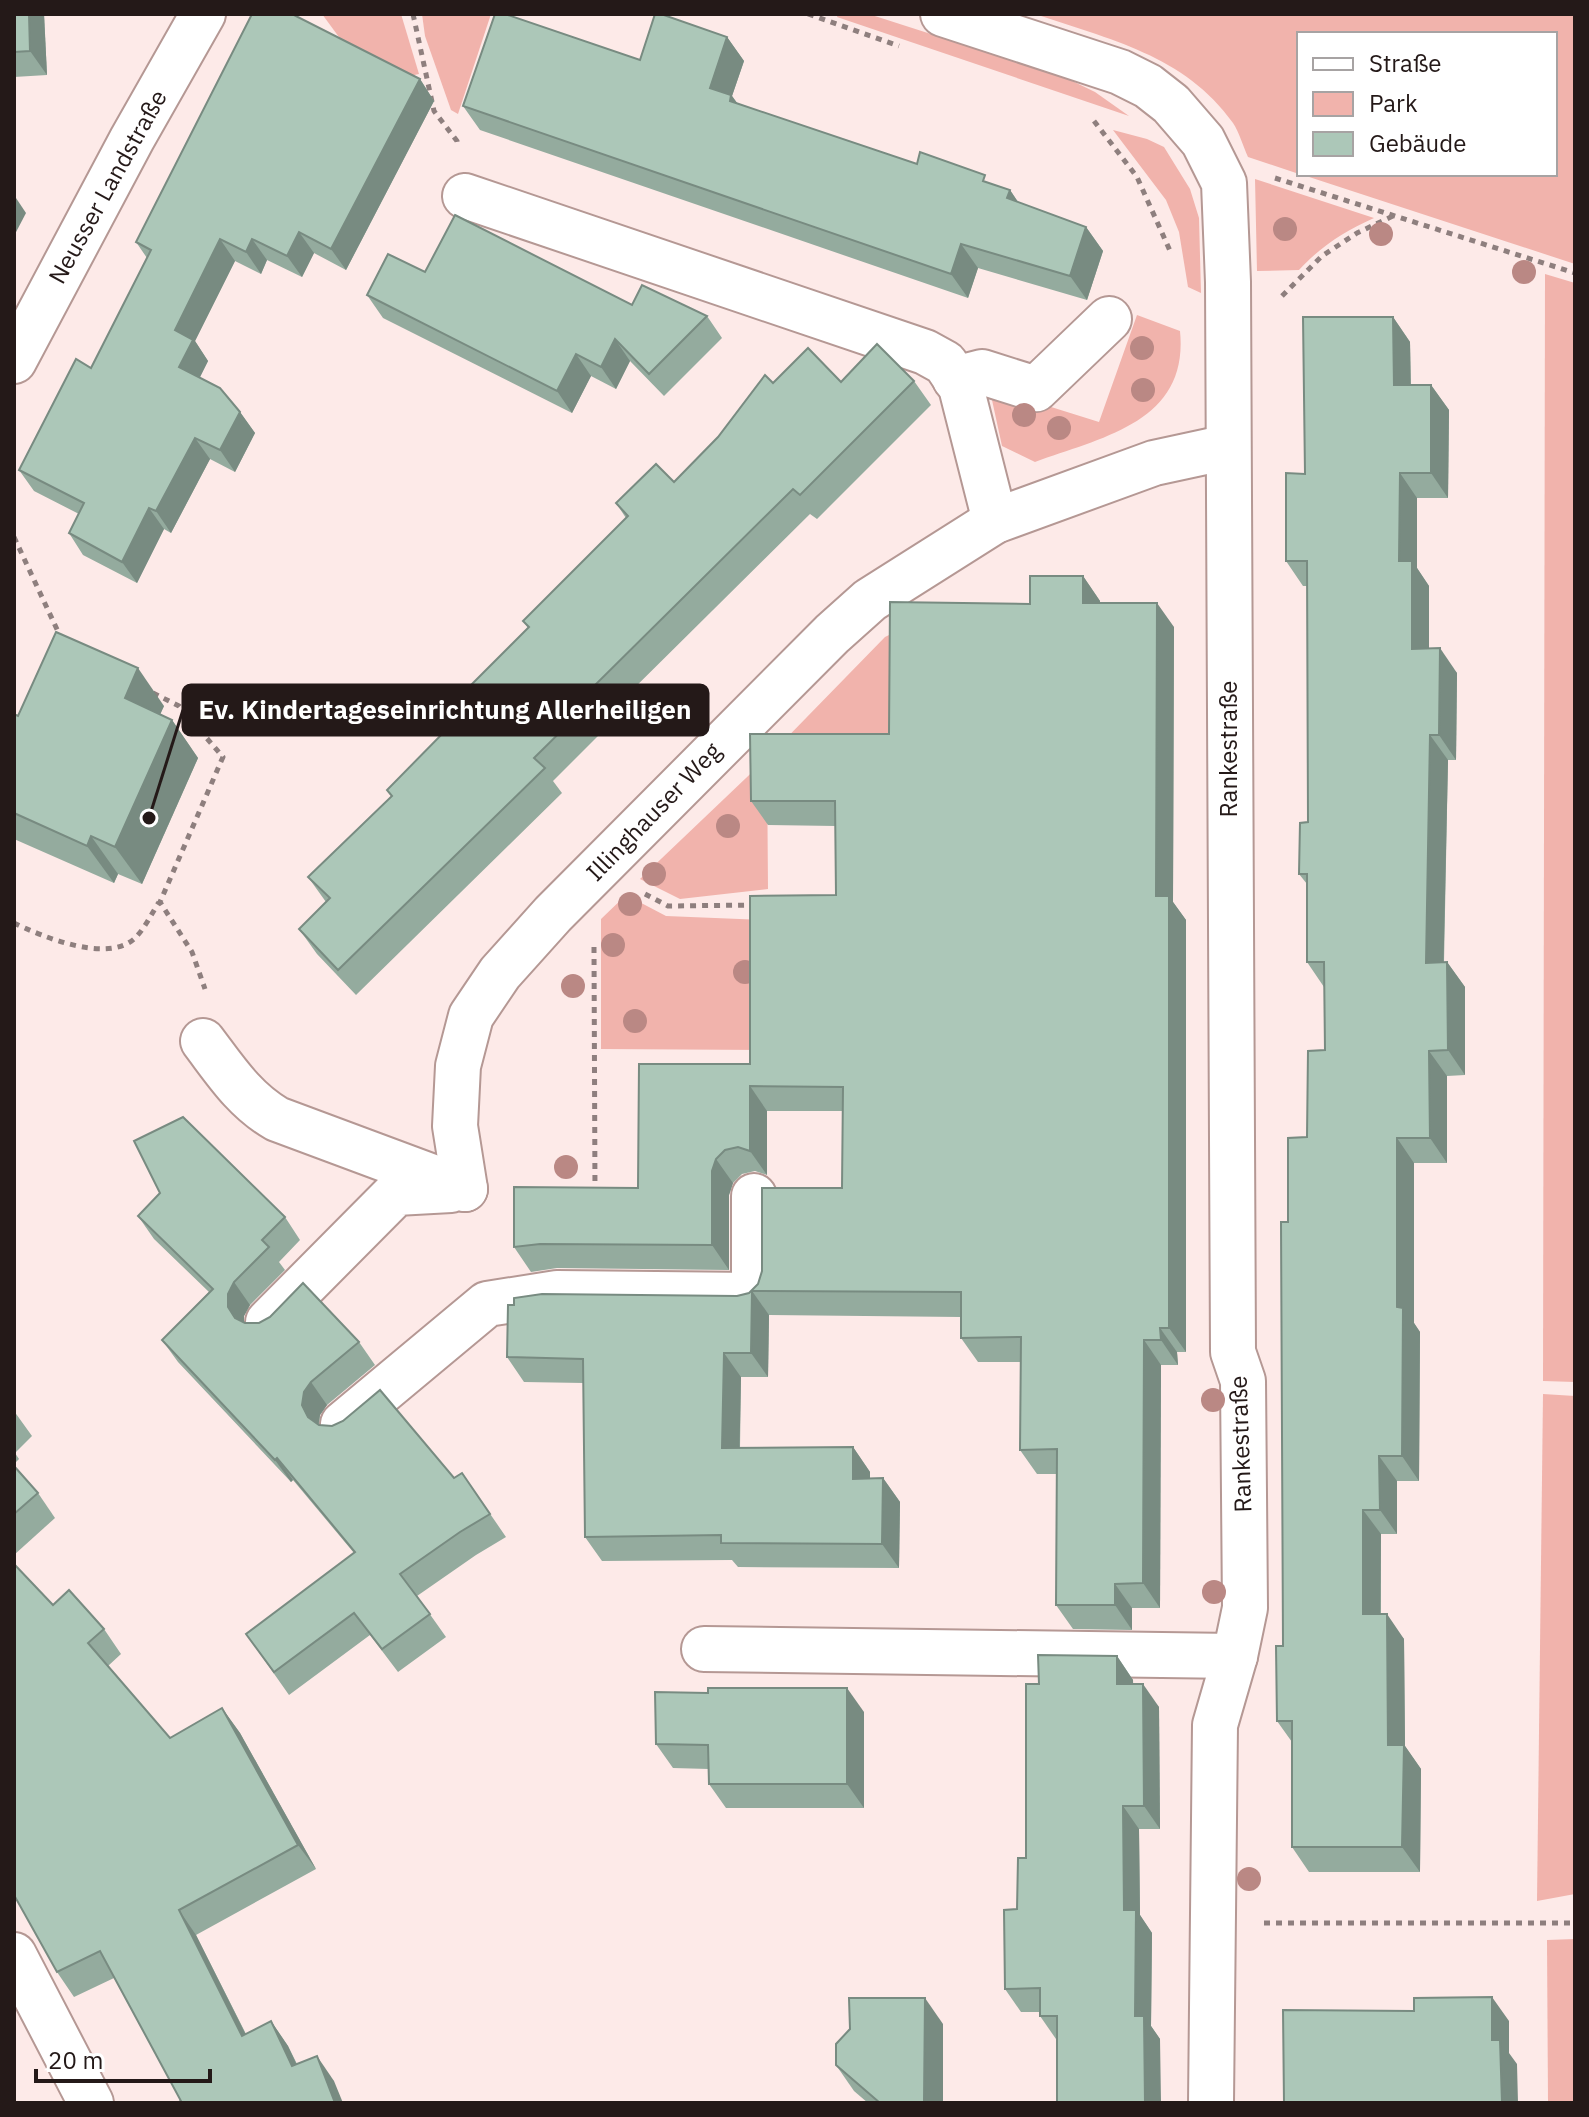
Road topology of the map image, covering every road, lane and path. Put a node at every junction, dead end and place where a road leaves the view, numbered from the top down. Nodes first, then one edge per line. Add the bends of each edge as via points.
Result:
1 (203, 14) edge
2 (413, 14) edge
3 (943, 14) edge
4 (1087, 112) dead end
5 (1214, 159) junction
6 (465, 196) joint
7 (1394, 216) junction
8 (1175, 263) dead end
9 (1575, 273) edge
10 (1109, 319) dead end
11 (1228, 341) junction
12 (14, 361) edge
13 (955, 379) junction
14 (1228, 447) junction
15 (995, 521) junction
16 (14, 537) edge
17 (63, 641) edge
18 (151, 692) dead end
19 (598, 871) junction
20 (160, 902) junction
21 (769, 905) edge
22 (14, 923) edge
23 (203, 1041) joint
24 (465, 1189) junction
25 (595, 1196) edge
26 (754, 1196) dead end
27 (268, 1322) edge
28 (343, 1424) edge
29 (704, 1649) dead end
30 (1235, 1656) junction
31 (1265, 1923) dead end
32 (1575, 1923) edge
33 (14, 1955) edge
34 (91, 2103) edge
35 (1211, 2103) edge

1 - 12 street, Neusser Landstraße
2 - 6 path via 434,111 457,141
3 - 5 street, Rankestraße via 1148,86 1186,118
4 - 8 path via 1137,177
5 - 7 path
5 - 11 street, Rankestraße via 1224,183
6 - 13 street via 925,352 945,363
7 - 9 path
7 - 11 path via 1322,256 1296,285
10 - 13 street via 1036,389 982,372
11 - 14 street, Rankestraße
13 - 15 street
14 - 15 street, Illinghauser Weg via 1154,463
14 - 30 street, Rankestraße via 1233,1352 1243,1381 1245,1608
15 - 19 street, Illinghauser Weg via 870,600
16 - 17 path
18 - 20 path via 179,706 223,757
19 - 21 path via 668,906
19 - 24 street, Illinghauser Weg via 500,973 471,1016 458,1066 455,1126
19 - 25 path
20 - 22 path via 134,939 112,949 52,939
20 - 23 path via 192,952 208,996
23 - 24 street via 239,1088 277,1119
24 - 27 street via 396,1193
26 - 28 street via 754,1295 557,1293 487,1304
29 - 30 street
30 - 35 street, Rankestraße via 1215,1725
31 - 32 path
33 - 34 street

